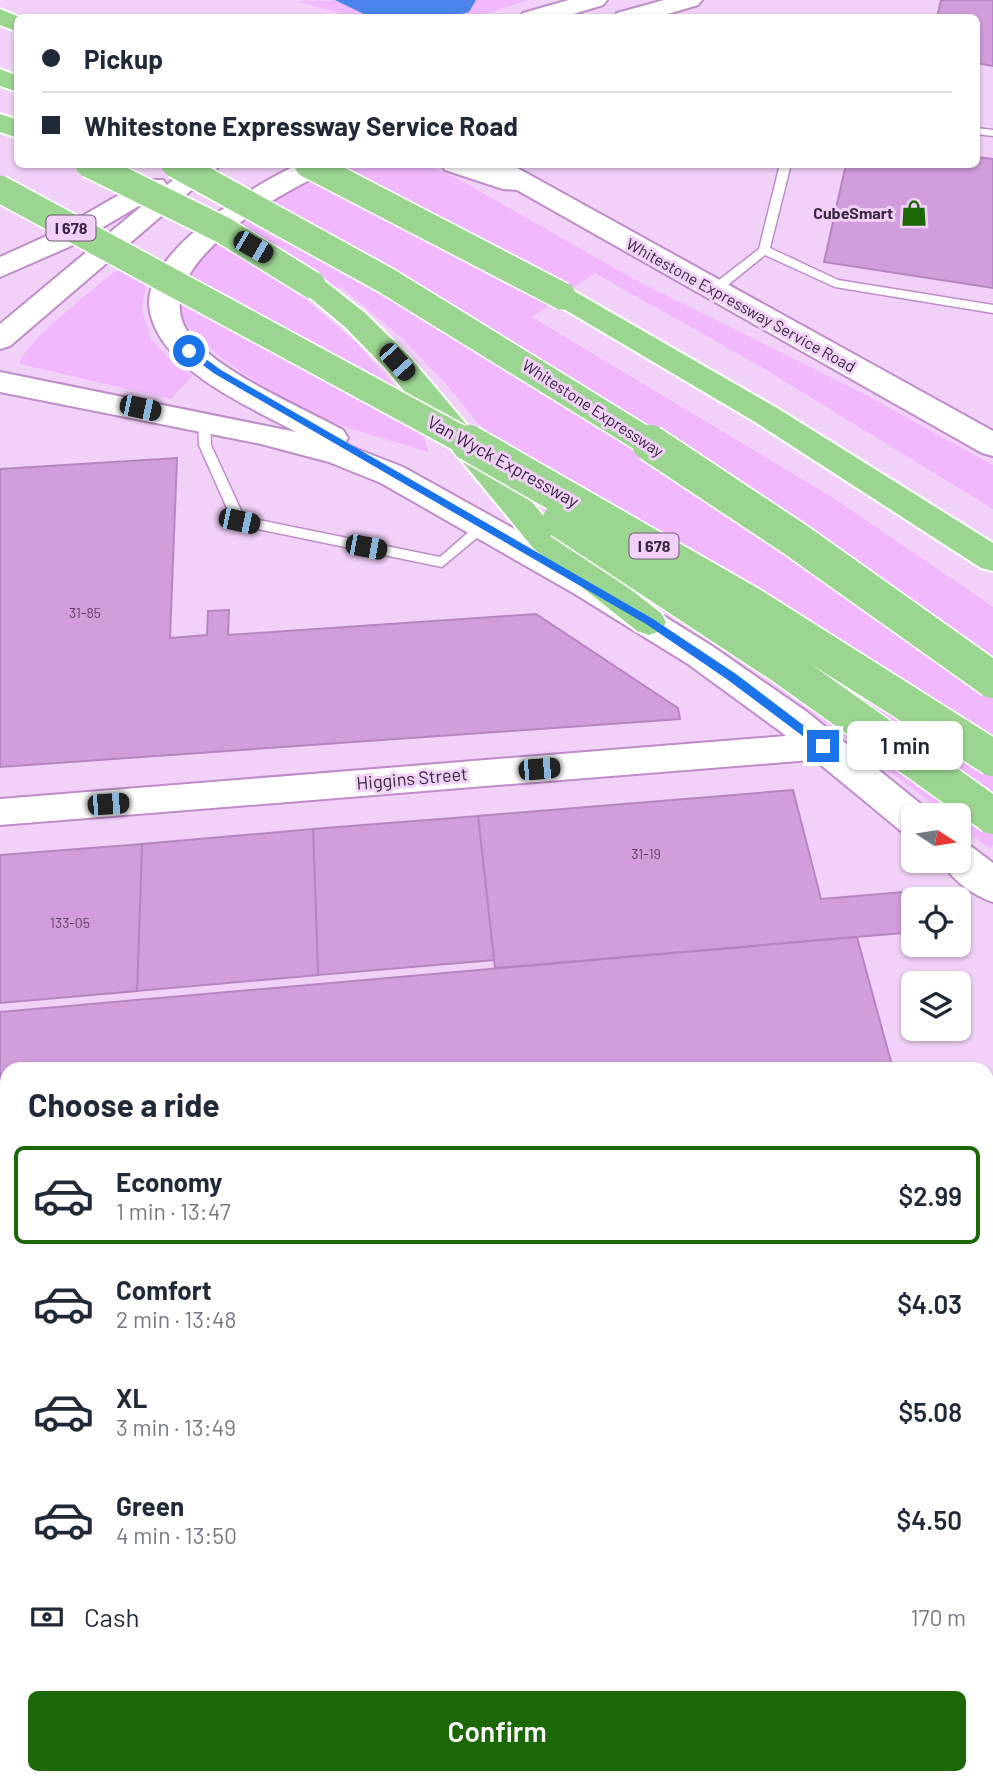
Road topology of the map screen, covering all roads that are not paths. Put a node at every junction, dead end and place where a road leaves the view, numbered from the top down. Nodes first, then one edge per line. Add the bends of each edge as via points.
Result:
1 (595, 0) edge
2 (687, 0) edge
3 (546, 14) edge
4 (640, 14) edge
5 (97, 168) edge
6 (182, 168) edge
7 (186, 168) edge
8 (204, 168) edge
9 (315, 168) edge
10 (316, 168) edge
11 (465, 168) edge
12 (497, 168) edge
13 (785, 168) edge
14 (0, 189) edge
15 (550, 198) junction
16 (764, 250) junction
17 (0, 268) edge
18 (714, 290) junction
19 (993, 309) edge
20 (0, 339) edge
21 (303, 353) junction
22 (0, 382) edge
23 (204, 421) junction
24 (993, 445) edge
25 (422, 490) junction
26 (484, 526) junction
27 (993, 559) edge
28 (649, 622) junction
29 (993, 680) edge
30 (823, 746) junction
31 (993, 758) edge
32 (901, 809) edge
33 (0, 812) edge
34 (993, 816) edge
35 (971, 868) edge
36 (993, 886) edge

1 - 3 main road
2 - 4 main road
5 - 28 highway, bridge via 223,230 345,311 397,362 547,541
6 - 29 highway, Whitestone Expressway, bridge via 501,349 749,509
7 - 17 main road via 61,240
8 - 20 main road
9 - 25 main road via 275,188 189,251 171,276 165,313 181,344 218,372
10 - 27 highway, bridge via 562,296 806,439
11 - 15 main road
12 - 15 main road, Whitestone Expressway Service Road
13 - 16 lane
14 - 21 highway, Van Wyck Expressway / I 678, bridge
15 - 18 main road, Whitestone Expressway Service Road
16 - 18 lane
16 - 19 lane via 835,283
18 - 24 main road, Whitestone Expressway Service Road
21 - 31 highway, Van Wyck Expressway / I 678, bridge via 695,570
21 - 34 highway, bridge via 748,642
22 - 23 main road
23 - 25 main road via 339,454
23 - 26 lane via 205,444 239,521 442,562
25 - 26 main road
26 - 28 main road
28 - 30 main road
30 - 32 main road
30 - 33 street, Higgins Street
35 - 36 main road

